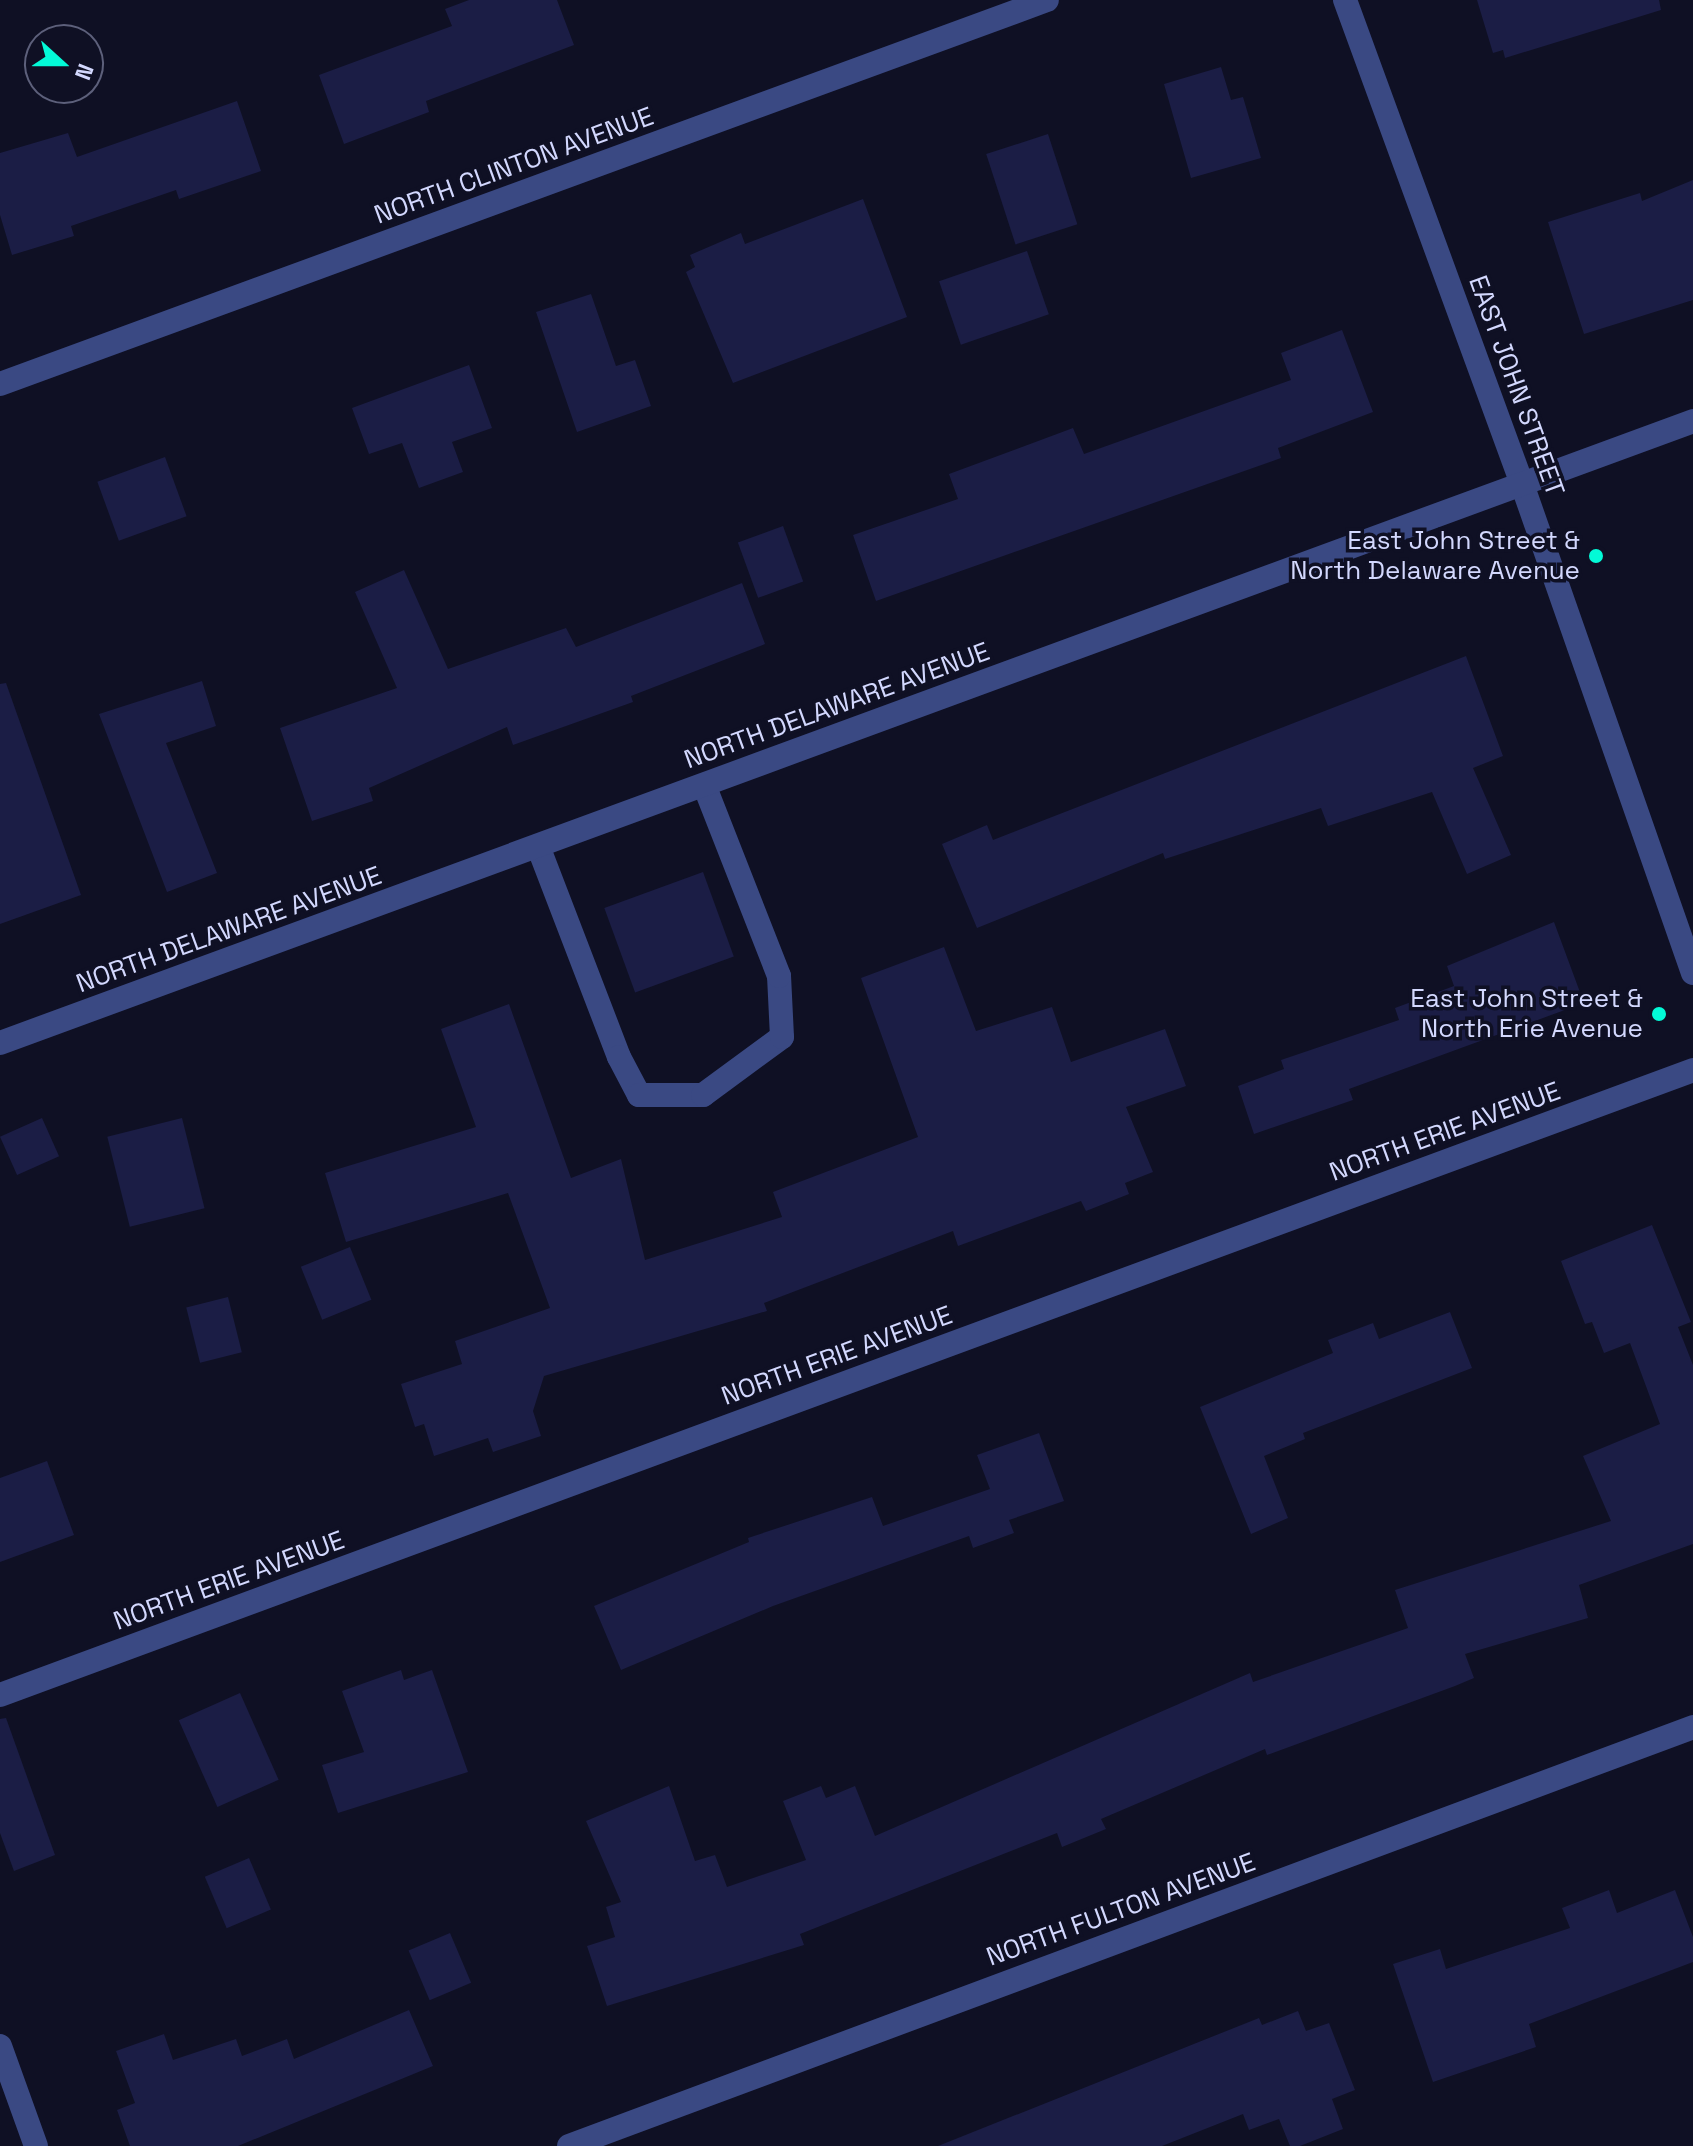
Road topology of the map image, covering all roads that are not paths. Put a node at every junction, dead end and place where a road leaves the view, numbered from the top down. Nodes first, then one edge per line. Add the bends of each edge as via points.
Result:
1 (1047, 0) edge
2 (1345, 0) edge
3 (0, 384) edge
4 (1693, 421) edge
5 (1522, 484) junction
6 (704, 785) junction
7 (538, 846) junction
8 (1693, 973) edge
9 (0, 1043) edge
10 (1693, 1070) edge
11 (0, 1695) edge
12 (1693, 1727) edge
13 (0, 2046) edge
14 (36, 2146) edge
15 (569, 2146) edge

1 - 3 street, NORTH CLINTON AVENUE
2 - 5 street, EAST JOHN STREET
4 - 5 street, NORTH DELAWARE AVENUE
5 - 6 street, NORTH DELAWARE AVENUE
5 - 8 street, EAST JOHN STREET
6 - 7 street, NORTH DELAWARE AVENUE
6 - 7 street via 779,976 782,1037 703,1095 639,1095
7 - 9 street, NORTH DELAWARE AVENUE
10 - 11 street, NORTH ERIE AVENUE
12 - 15 street, NORTH FULTON AVENUE
13 - 14 street

